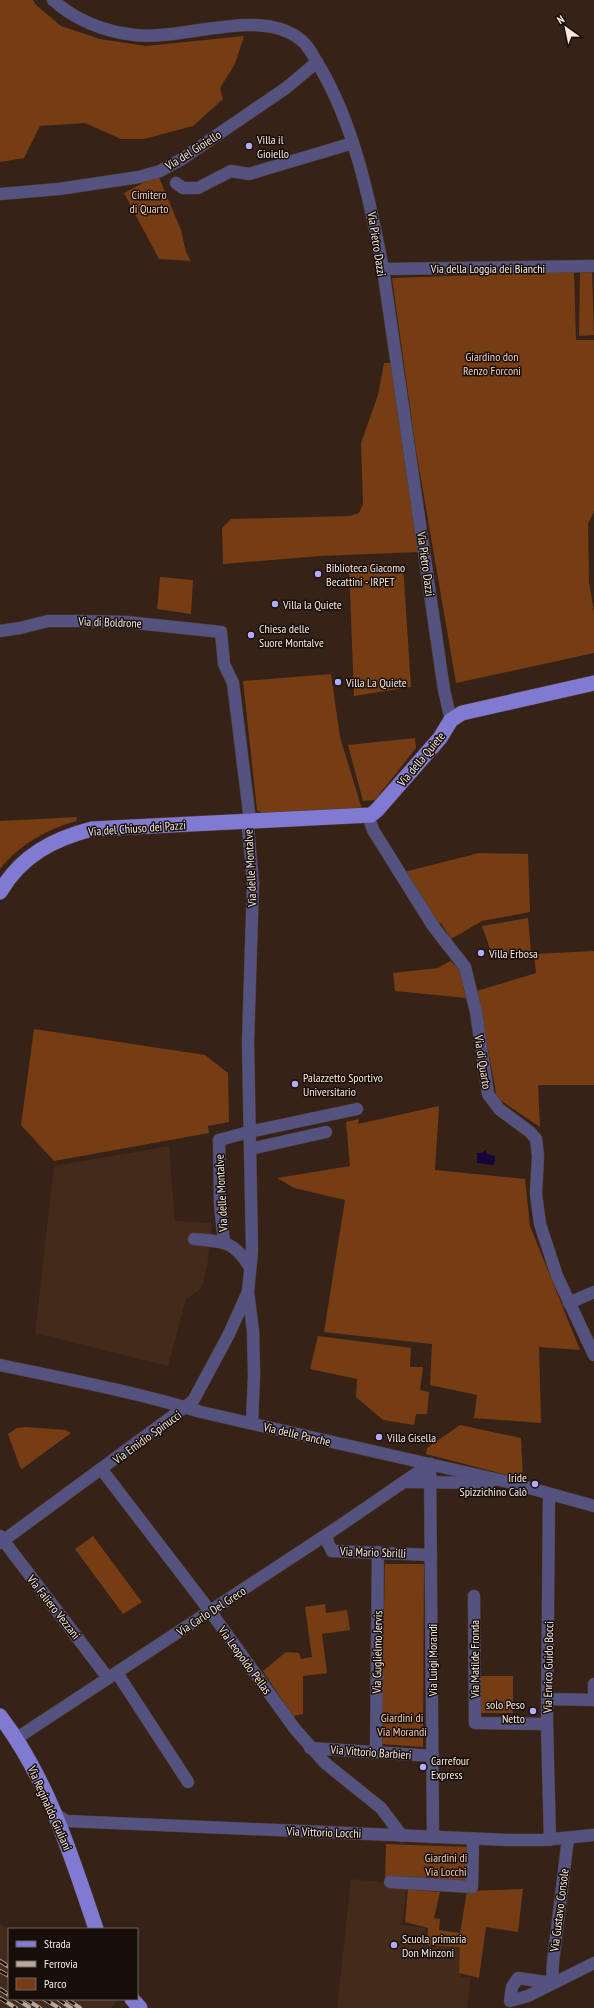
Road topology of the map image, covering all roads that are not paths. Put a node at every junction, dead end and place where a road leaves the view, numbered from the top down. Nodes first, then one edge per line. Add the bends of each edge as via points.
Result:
1 (53, 0) edge
2 (317, 62) junction
3 (353, 143) junction
4 (176, 183) dead end
5 (0, 194) edge
6 (594, 266) edge
7 (383, 269) junction
8 (0, 630) edge
9 (221, 632) joint
10 (594, 683) edge
11 (451, 720) junction
12 (368, 815) junction
13 (248, 821) junction
14 (0, 892) edge
15 (356, 1109) dead end
16 (249, 1132) junction
17 (326, 1132) dead end
18 (250, 1149) junction
19 (194, 1239) dead end
20 (224, 1242) junction
21 (249, 1266) junction
22 (248, 1292) junction
23 (594, 1292) edge
24 (569, 1303) junction
25 (594, 1355) edge
26 (0, 1365) edge
27 (187, 1407) junction
28 (252, 1423) junction
29 (430, 1464) junction
30 (102, 1470) junction
31 (405, 1482) junction
32 (508, 1482) junction
33 (430, 1484) junction
34 (549, 1494) junction
35 (590, 1506) edge
36 (328, 1534) junction
37 (1, 1540) edge
38 (378, 1552) junction
39 (431, 1555) junction
40 (474, 1596) dead end
41 (210, 1612) junction
42 (113, 1675) junction
43 (594, 1684) edge
44 (548, 1699) junction
45 (594, 1700) edge
46 (0, 1716) edge
47 (547, 1724) junction
48 (17, 1738) junction
49 (310, 1748) junction
50 (376, 1752) junction
51 (433, 1756) junction
52 (188, 1782) dead end
53 (62, 1818) junction
54 (594, 1835) edge
55 (402, 1836) junction
56 (433, 1837) junction
57 (568, 1838) junction
58 (473, 1839) junction
59 (550, 1840) junction
60 (390, 1882) dead end
61 (96, 1928) edge
62 (594, 1963) edge
63 (133, 2000) edge
64 (140, 2008) edge

1 - 2 street, Via Pietro Dazzi via 70,14 100,27 135,36 264,25 290,32 302,40
2 - 3 street, Via Pietro Dazzi
2 - 5 street, Via del Gioiello via 286,88 188,155 160,171 139,177 66,188
3 - 4 street via 249,174 230,171 198,188 183,188
3 - 7 street, Via Pietro Dazzi via 371,206
6 - 7 street, Via della Loggia dei Bianchi
7 - 11 street, Via Pietro Dazzi via 444,690
8 - 9 street, Via di Boldrone via 48,621 80,621 127,622
9 - 13 street, Via delle Montalve via 224,664 233,683
10 - 11 main road, Via della Quiete via 462,713
11 - 12 main road, Via della Quiete via 440,738 409,774 377,810
12 - 13 main road
12 - 24 street, Via di Quarto via 373,830 433,926 465,967 476,1012 488,1094 499,1109 536,1139 537,1210 557,1276
13 - 14 main road, Via del Chiuso dei Pazzi via 102,828 77,833 54,841 30,856
13 - 16 street, Via delle Montalve via 253,883 248,1042
15 - 16 street
16 - 18 street, Via delle Montalve
16 - 20 street, Via delle Montalve via 219,1140 220,1204
17 - 18 street
18 - 21 street, Via delle Montalve via 252,1251
19 - 20 street
20 - 21 street, Via delle Montalve via 240,1252
21 - 22 street, Via delle Montalve
22 - 27 street, Via Emidio Spinucci via 193,1402
22 - 28 street, Via delle Montalve via 253,1331
23 - 24 street
24 - 25 street, Via di Quarto
26 - 27 street, Via delle Panche
27 - 28 street, Via delle Panche
27 - 30 street, Via Emidio Spinucci
28 - 29 street, Via delle Panche
29 - 31 street, Via Carlo Del Greco
29 - 32 street, Via delle Panche
29 - 33 street, Via Luigi Morandi
30 - 37 street, Via Emidio Spinucci
30 - 41 street, Via Leopoldo Pellas
31 - 33 street
31 - 36 street, Via Carlo Del Greco
32 - 33 street
32 - 34 street, Via delle Panche
33 - 39 street, Via Luigi Morandi
34 - 35 street, Via delle Panche
34 - 44 street, Via Enrico Guido Bocci
36 - 38 street, Via Mario Sbrilli via 327,1541 332,1551
36 - 41 street, Via Carlo Del Greco
37 - 42 street, Via Faliero Vezzani
38 - 39 street, Via Mario Sbrilli
38 - 50 street, Via Guglielmo Jervis
39 - 51 street, Via Luigi Morandi
40 - 47 street, Via Matilde Fronda via 475,1723
41 - 42 street, Via Carlo Del Greco
41 - 49 street, Via Leopoldo Pellas
42 - 48 street, Via Carlo Del Greco
42 - 52 street, Via Faliero Vezzani
43 - 45 street
44 - 45 street
44 - 47 street, Via Enrico Guido Bocci
46 - 48 main road, Via Reginaldo Giuliani
47 - 59 street, Via Enrico Guido Bocci
48 - 53 main road, Via Reginaldo Giuliani via 30,1748 42,1766
49 - 50 street, Via Vittorio Barbieri
49 - 55 street, Via Leopoldo Pellas via 381,1808
50 - 51 street, Via Vittorio Barbieri
51 - 56 street, Via Luigi Morandi
53 - 55 street, Via Vittorio Locchi
53 - 61 main road, Via Reginaldo Giuliani
54 - 57 street, Via Vittorio Locchi
55 - 56 street, Via Vittorio Locchi
56 - 58 street, Via Vittorio Locchi
57 - 59 street, Via Vittorio Locchi
57 - 62 street, Via Gustavo Console via 552,1983
58 - 59 street, Via Vittorio Locchi
58 - 60 street via 472,1887
63 - 64 main road

